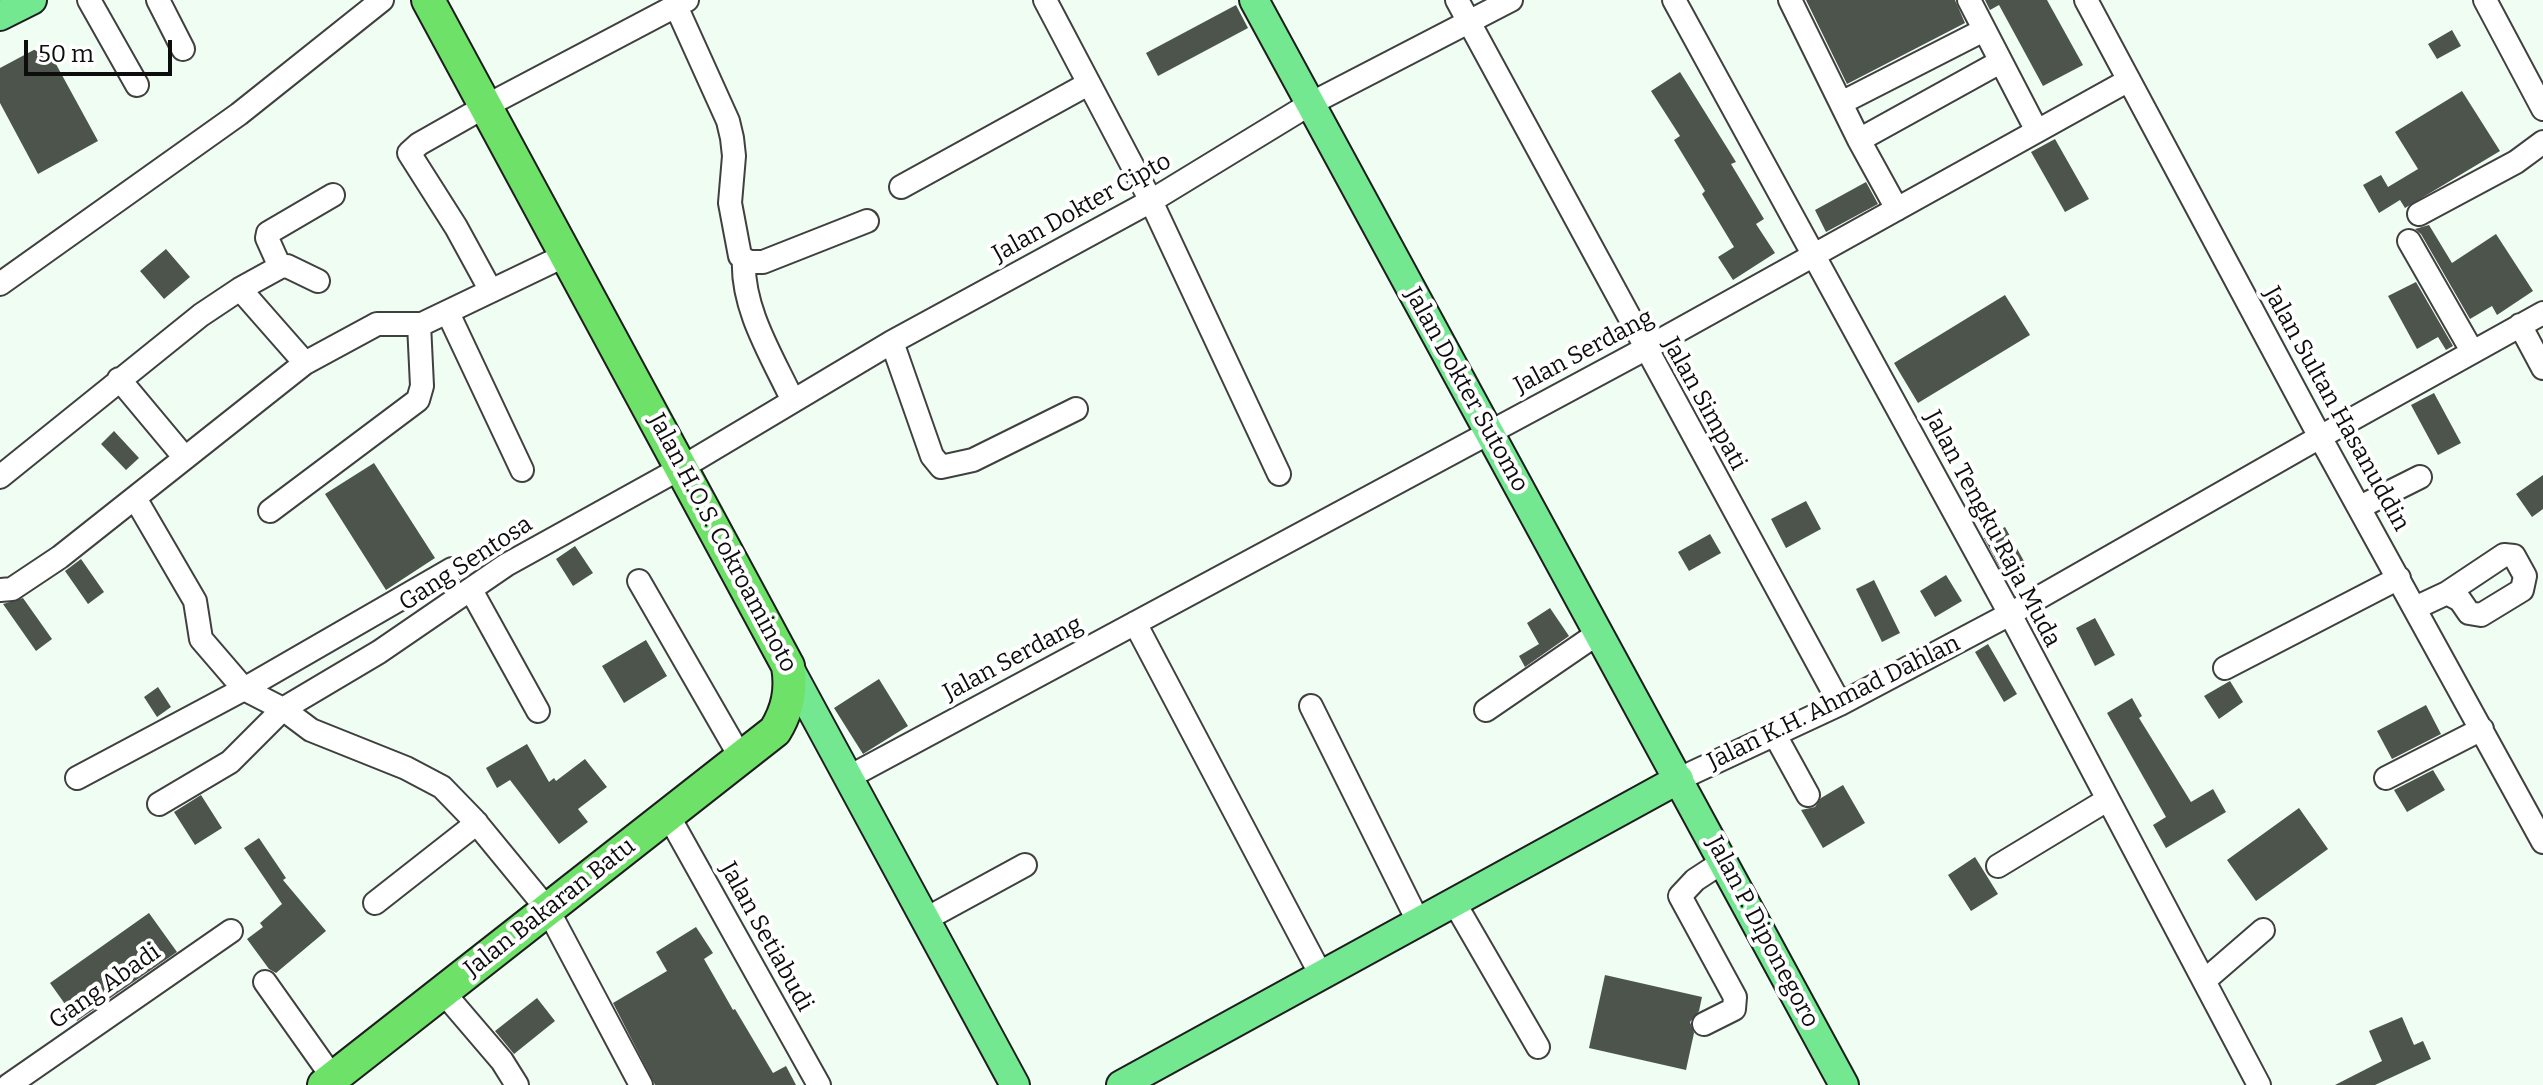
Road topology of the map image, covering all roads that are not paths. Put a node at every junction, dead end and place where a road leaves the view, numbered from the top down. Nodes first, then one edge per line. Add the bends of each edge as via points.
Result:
1 (89, 0) edge
2 (158, 0) edge
3 (382, 0) edge
4 (428, 0) edge
5 (1045, 0) edge
6 (1254, 0) edge
7 (1457, 0) edge
8 (1511, 0) edge
9 (1674, 0) edge
10 (1790, 0) edge
11 (1969, 0) edge
12 (2086, 0) edge
13 (2485, 0) edge
14 (682, 3) edge
15 (1469, 23) junction
16 (1984, 30) junction
17 (183, 49) dead end
18 (2000, 62) junction
19 (2129, 80) junction
20 (1088, 84) junction
21 (137, 85) dead end
22 (1841, 103) junction
23 (1310, 104) junction
24 (486, 106) junction
25 (2543, 109) edge
26 (2037, 131) junction
27 (1859, 140) junction
28 (2543, 142) edge
29 (901, 187) dead end
30 (333, 195) dead end
31 (1151, 201) junction
32 (1897, 209) junction
33 (2419, 214) dead end
34 (867, 221) dead end
35 (2409, 241) dead end
36 (1813, 254) junction
37 (566, 255) junction
38 (744, 259) junction
39 (280, 267) junction
40 (318, 281) dead end
41 (0, 284) edge
42 (240, 289) junction
43 (491, 291) junction
44 (448, 313) junction
45 (2543, 313) edge
46 (419, 324) junction
47 (2520, 325) junction
48 (892, 342) junction
49 (1645, 349) junction
50 (2472, 351) junction
51 (305, 363) junction
52 (2543, 368) edge
53 (119, 379) junction
54 (793, 401) junction
55 (1076, 409) dead end
56 (1489, 432) junction
57 (2320, 437) junction
58 (185, 458) junction
59 (681, 468) junction
60 (522, 470) dead end
61 (1279, 474) dead end
62 (0, 477) edge
63 (2420, 477) dead end
64 (135, 498) junction
65 (2360, 507) junction
66 (270, 511) dead end
67 (452, 569) dead end
68 (2399, 578) junction
69 (639, 581) dead end
70 (0, 590) edge
71 (471, 590) junction
72 (2447, 593) dead end
73 (2415, 608) junction
74 (2010, 614) junction
75 (1135, 623) junction
76 (1597, 634) junction
77 (788, 666) junction
78 (2225, 668) dead end
79 (244, 689) junction
80 (1840, 704) junction
81 (1311, 706) dead end
82 (283, 709) junction
83 (1486, 710) dead end
84 (538, 711) dead end
85 (2482, 729) junction
86 (775, 731) junction
87 (1775, 735) junction
88 (834, 751) junction
89 (741, 758) junction
90 (849, 777) junction
91 (77, 778) dead end
92 (2386, 778) dead end
93 (1679, 779) junction
94 (1808, 795) dead end
95 (2107, 800) junction
96 (159, 804) dead end
97 (668, 815) junction
98 (477, 823) junction
99 (2543, 842) edge
100 (1724, 861) junction
101 (1025, 865) dead end
102 (1998, 866) dead end
103 (1454, 902) junction
104 (375, 903) dead end
105 (548, 910) junction
106 (926, 919) junction
107 (1418, 921) junction
108 (2263, 930) dead end
109 (231, 931) dead end
110 (1321, 975) junction
111 (2204, 981) junction
112 (265, 982) dead end
113 (443, 992) junction
114 (1704, 1024) dead end
115 (1538, 1047) dead end
116 (337, 1080) edge
117 (9, 1085) edge
118 (517, 1085) edge
119 (641, 1085) edge
120 (819, 1085) edge
121 (1015, 1085) edge
122 (1121, 1085) edge
123 (1844, 1085) edge
124 (2259, 1085) edge

1 - 21 street
2 - 17 street
3 - 41 street via 239,114
4 - 24 highway, Jalan H.O.S. Cokroaminoto
5 - 20 street
6 - 23 main road, Jalan Dokter Sutomo
7 - 15 street, Jalan Simpati
8 - 15 street, Jalan Dokter Cipto
9 - 36 street, Jalan Tengku Raja Muda
10 - 22 street
11 - 16 street
12 - 19 street, Jalan Sultan Hasanuddin
13 - 25 street
14 - 24 street
14 - 38 street via 728,121 734,156 730,203
15 - 23 street, Jalan Dokter Cipto
15 - 49 street, Jalan Simpati
16 - 18 street
16 - 22 street
18 - 26 street
18 - 27 street
19 - 26 street, Jalan Serdang
19 - 57 street, Jalan Sultan Hasanuddin
20 - 29 street
20 - 31 street
22 - 27 street
23 - 31 street, Jalan Dokter Cipto
23 - 56 main road, Jalan Dokter Sutomo
24 - 37 highway, Jalan H.O.S. Cokroaminoto
24 - 43 street via 409,153
26 - 32 street, Jalan Serdang
27 - 32 street
28 - 33 street
30 - 39 street via 268,233
31 - 48 street, Jalan Dokter Cipto
31 - 61 street
32 - 36 street, Jalan Serdang
34 - 38 street via 763,262
35 - 50 street
36 - 49 street, Jalan Serdang
36 - 74 street, Jalan Tengku Raja Muda
37 - 43 street
37 - 59 highway, Jalan H.O.S. Cokroaminoto
38 - 54 street via 755,316
39 - 40 street
39 - 42 street
42 - 51 street
42 - 53 street
43 - 44 street
44 - 46 street
44 - 60 street
45 - 47 street, Jalan K.H. Ahmad Dahlan
46 - 51 street via 377,324
46 - 66 street via 418,400
47 - 50 street, Jalan K.H. Ahmad Dahlan
47 - 52 street
48 - 54 street, Jalan Dokter Cipto
48 - 55 street via 932,456 941,467 973,460
49 - 56 street, Jalan Serdang
49 - 80 street, Jalan Simpati
50 - 57 street, Jalan K.H. Ahmad Dahlan
51 - 58 street
53 - 58 street
53 - 62 street
54 - 59 street, Jalan Dokter Cipto
56 - 75 street, Jalan Serdang
56 - 76 main road, Jalan Dokter Sutomo
57 - 65 street, Jalan Sultan Hasanuddin
57 - 74 street, Jalan K.H. Ahmad Dahlan
58 - 64 street
59 - 71 street, Gang Sentosa via 506,565
59 - 77 highway, Jalan H.O.S. Cokroaminoto
63 - 65 street
64 - 70 street via 24,582
64 - 79 street via 195,601 201,639
65 - 68 street, Jalan Sultan Hasanuddin
67 - 79 street
68 - 73 street, Jalan Sultan Hasanuddin
68 - 78 street
69 - 89 street
71 - 82 street, Gang Sentosa
71 - 84 street
72 - 73 street
73 - 85 street, Jalan Sultan Hasanuddin
74 - 80 street, Jalan K.H. Ahmad Dahlan
74 - 95 street, Jalan Tengku Raja Muda
75 - 90 street, Jalan Serdang
75 - 110 street
76 - 83 street
76 - 93 main road, Jalan Dokter Sutomo
77 - 86 highway via 788,702
77 - 88 main road, Jalan H.O.S. Cokroaminoto
79 - 82 street
79 - 91 street
80 - 87 street, Jalan K.H. Ahmad Dahlan
81 - 107 street
82 - 96 street, Gang Sentosa via 230,762
82 - 98 street via 311,730 442,787
85 - 92 street
85 - 99 street, Jalan Sultan Hasanuddin
86 - 88 main road via 807,732 823,738
86 - 89 highway, Jalan Bakaran Batu
87 - 93 street, Jalan K.H. Ahmad Dahlan
87 - 94 street
88 - 90 main road, Jalan H.O.S. Cokroaminoto
89 - 97 highway, Jalan Bakaran Batu
90 - 106 main road, Jalan H.O.S. Cokroaminoto
93 - 100 main road, Jalan P. Diponegoro
93 - 103 main road, Jalan K.H. Ahmad Dahlan
95 - 102 street
95 - 111 street, Jalan Tengku Raja Muda
97 - 105 highway, Jalan Bakaran Batu
97 - 120 street, Jalan Setiabudi
98 - 104 street
98 - 105 street
100 - 114 street via 1680,896 1735,997 1734,1009
100 - 123 main road, Jalan P. Diponegoro
101 - 106 street
103 - 107 main road, Jalan K.H. Ahmad Dahlan
103 - 115 street
105 - 113 highway, Jalan Bakaran Batu
105 - 119 street
106 - 121 main road, Jalan H.O.S. Cokroaminoto
107 - 110 main road, Jalan K.H. Ahmad Dahlan
108 - 111 street
109 - 117 street, Gang Abadi
110 - 122 main road, Jalan K.H. Ahmad Dahlan
111 - 124 street, Jalan Tengku Raja Muda
112 - 116 street
113 - 116 highway, Jalan Bakaran Batu
113 - 118 street

